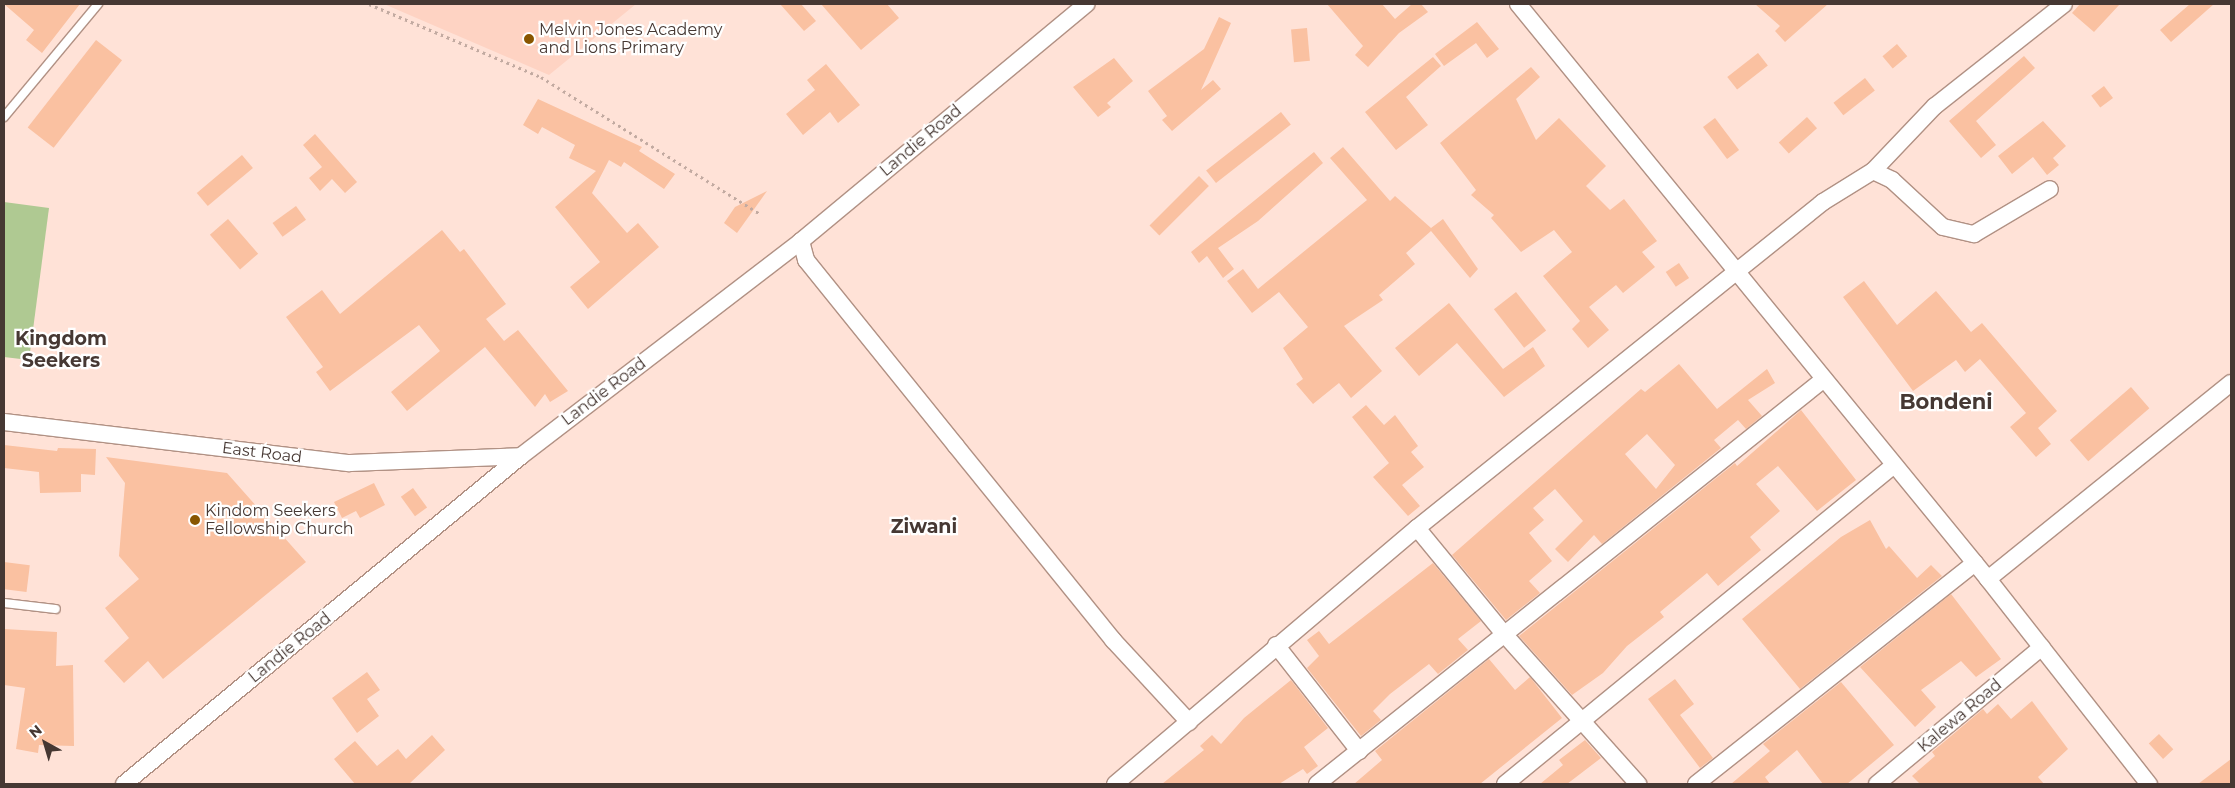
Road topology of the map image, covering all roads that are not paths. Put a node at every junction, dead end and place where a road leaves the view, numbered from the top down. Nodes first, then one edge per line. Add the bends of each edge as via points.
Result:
1 (98, 4) edge
2 (1086, 4) edge
3 (1518, 4) edge
4 (2064, 4) edge
5 (4, 116) edge
6 (1873, 171) junction
7 (2050, 189) dead end
8 (801, 241) junction
9 (1734, 272) junction
10 (1824, 379) junction
11 (2231, 383) edge
12 (4, 422) edge
13 (521, 456) junction
14 (1894, 465) junction
15 (1417, 528) junction
16 (1975, 563) junction
17 (1988, 579) junction
18 (4, 603) edge
19 (56, 610) dead end
20 (1504, 635) junction
21 (1276, 645) junction
22 (2042, 647) junction
23 (1189, 722) junction
24 (1582, 722) junction
25 (1359, 751) junction
26 (1120, 783) edge
27 (124, 784) edge
28 (1317, 784) edge
29 (1505, 784) edge
30 (1638, 784) edge
31 (1696, 784) edge
32 (1877, 784) edge
33 (2149, 784) edge

1 - 5 lane
2 - 8 street, Landie Road
3 - 9 street
4 - 6 street via 1935,106
6 - 7 street via 1892,180 1943,227 1974,234
6 - 9 street via 1823,202
8 - 13 street, Landie Road
8 - 23 street via 806,260 931,415 1113,640
9 - 10 street
9 - 15 street
10 - 14 street
10 - 20 street
11 - 17 street
12 - 13 street, East Road via 350,463
13 - 27 street, Landie Road
14 - 16 street
14 - 24 street
15 - 20 street
15 - 21 street
16 - 17 street
16 - 31 street
17 - 22 street
18 - 19 lane
20 - 24 street
20 - 25 street
21 - 23 street
21 - 25 street
22 - 32 street, Kalewa Road
22 - 33 street
23 - 26 street
24 - 29 street
24 - 30 street
25 - 28 street

